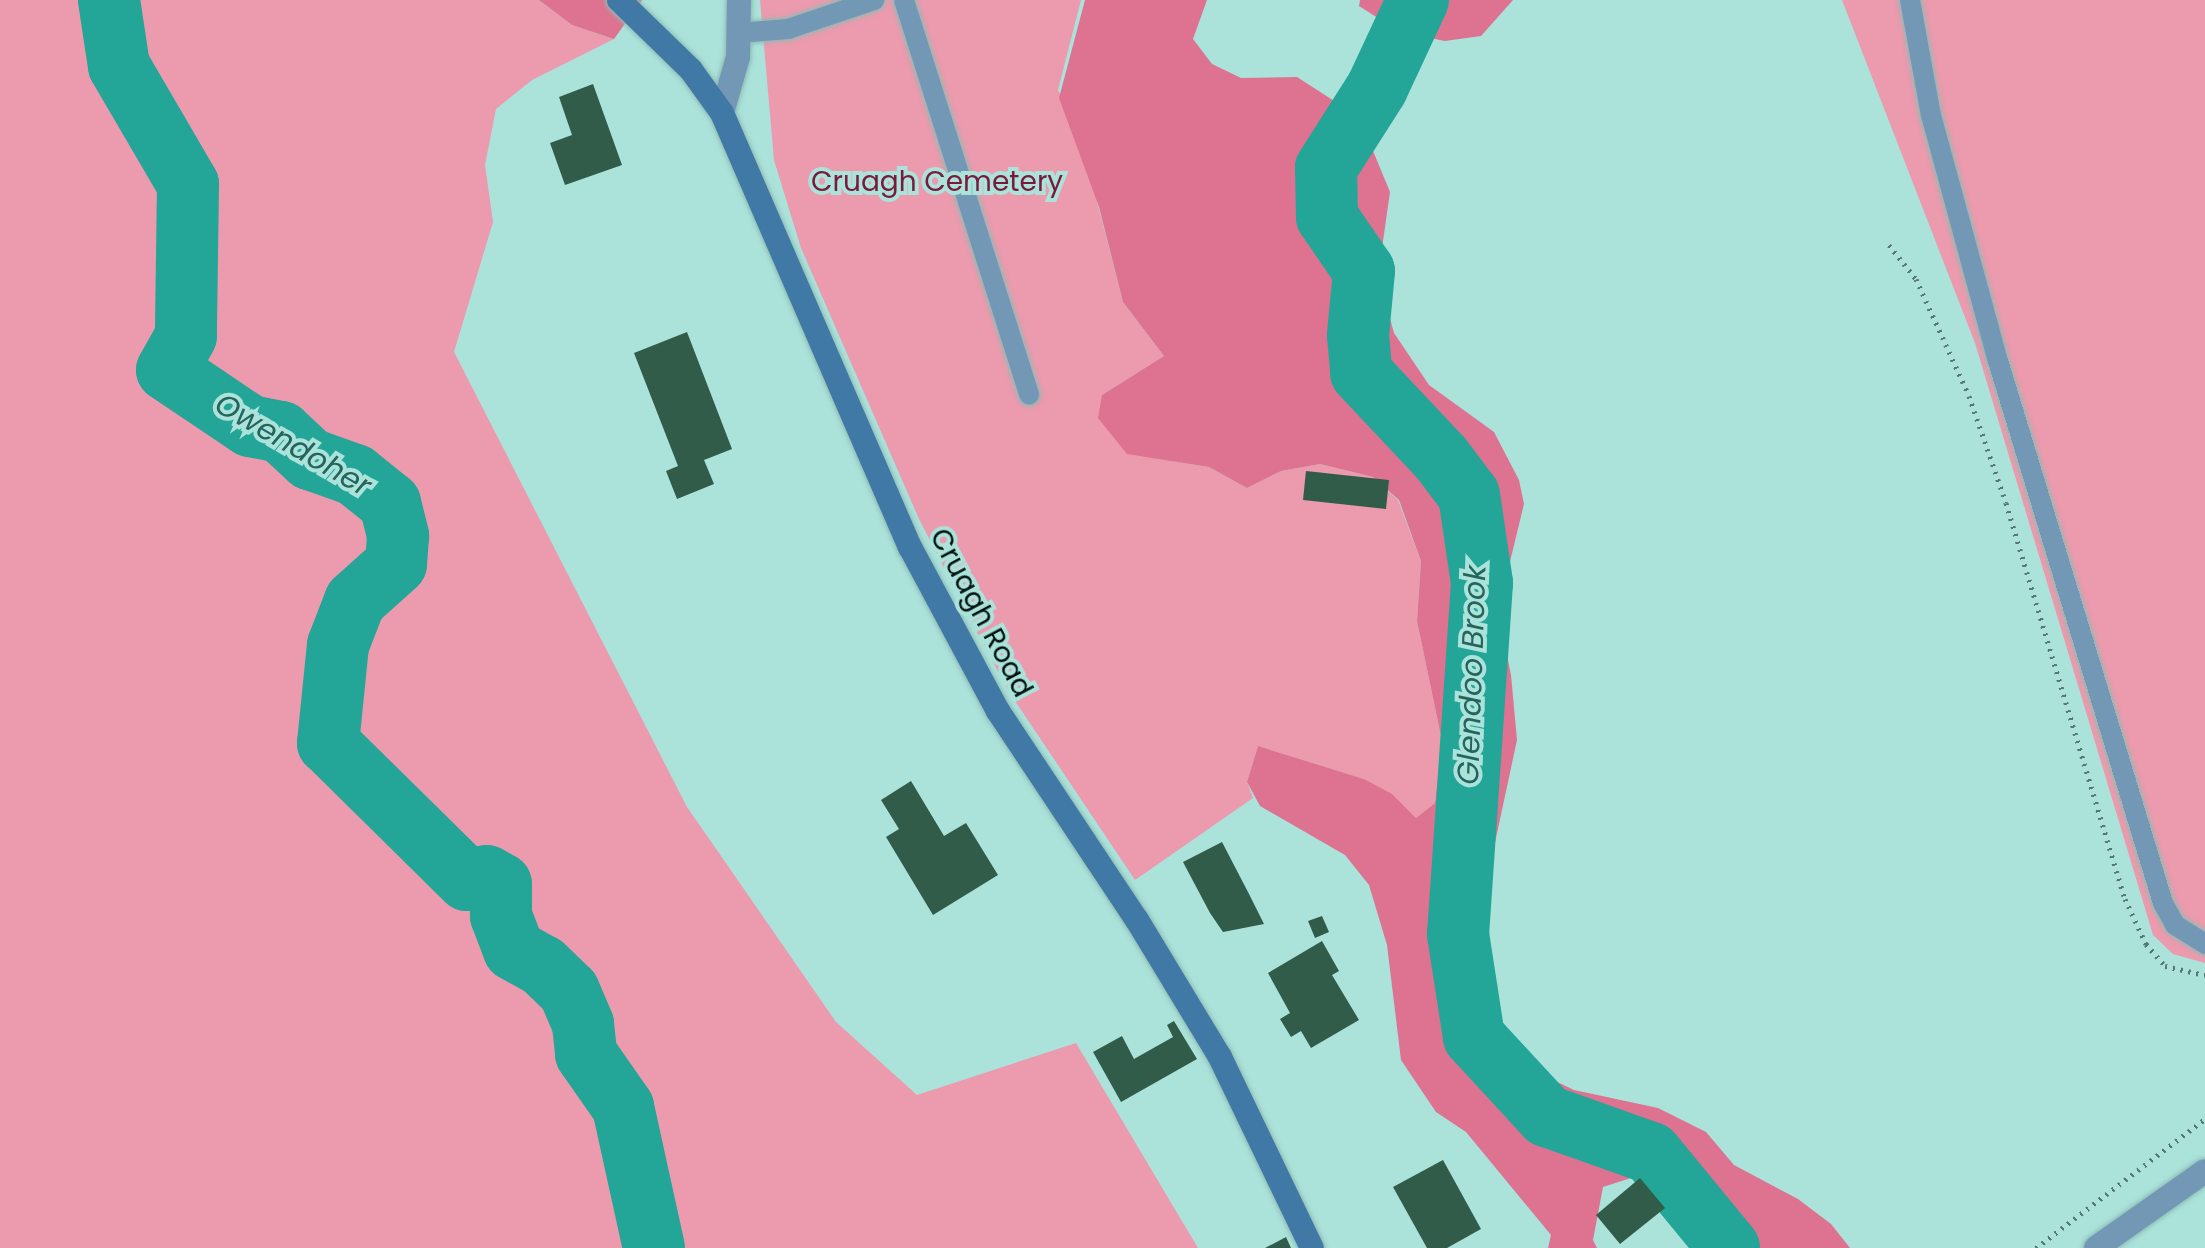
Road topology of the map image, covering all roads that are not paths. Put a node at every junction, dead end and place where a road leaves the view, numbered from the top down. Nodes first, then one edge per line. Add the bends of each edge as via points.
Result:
1 (619, 0) edge
2 (739, 0) edge
3 (874, 0) edge
4 (904, 0) edge
5 (1910, 0) edge
6 (738, 33) junction
7 (722, 113) junction
8 (1029, 395) dead end
9 (2205, 944) edge
10 (2205, 1171) edge
11 (1312, 1248) edge
12 (2096, 1248) edge

1 - 7 main road, Cruagh Road via 691,70
2 - 6 street
3 - 6 lane via 788,29
4 - 8 lane
5 - 9 lane via 1931,115 1998,361 2163,903 2175,925
6 - 7 street via 738,57
7 - 11 main road, Cruagh Road via 910,547 998,711 1144,931 1220,1057
10 - 12 street

